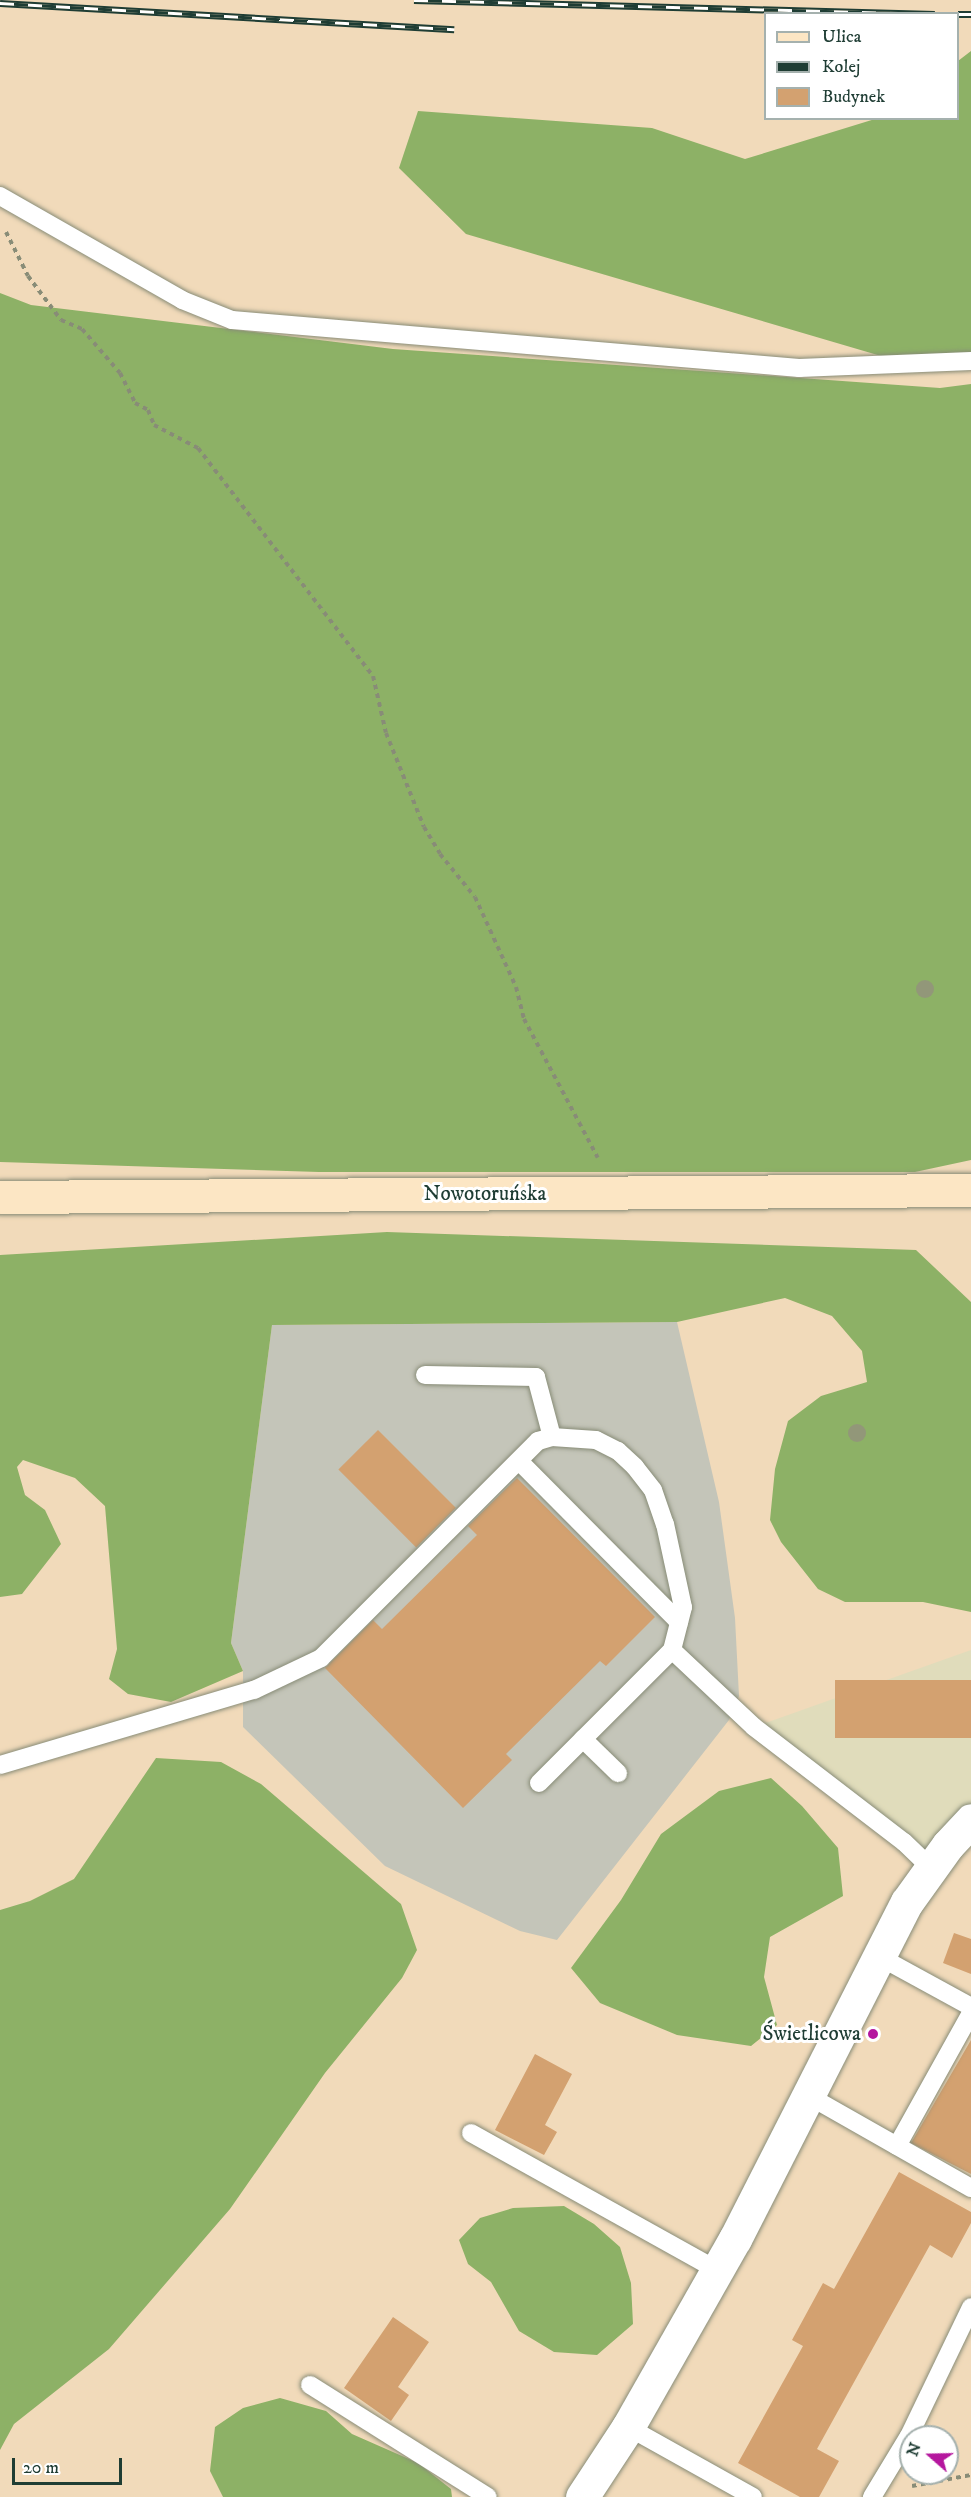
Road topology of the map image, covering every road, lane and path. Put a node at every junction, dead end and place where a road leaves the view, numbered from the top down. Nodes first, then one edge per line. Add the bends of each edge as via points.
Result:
1 (0, 196) edge
2 (4, 226) dead end
3 (971, 360) edge
4 (971, 1190) edge
5 (616, 1193) junction
6 (0, 1197) edge
7 (424, 1375) dead end
8 (552, 1437) junction
9 (519, 1461) junction
10 (679, 1622) junction
11 (672, 1650) junction
12 (583, 1739) junction
13 (0, 1765) edge
14 (618, 1773) dead end
15 (539, 1783) dead end
16 (971, 1820) edge
17 (930, 1867) junction
18 (878, 1956) junction
19 (971, 2007) edge
20 (971, 2013) edge
21 (809, 2096) junction
22 (471, 2133) dead end
23 (897, 2146) junction
24 (971, 2188) edge
25 (717, 2270) junction
26 (971, 2307) edge
27 (310, 2385) dead end
28 (628, 2427) junction
29 (971, 2475) edge
30 (874, 2495) edge
31 (488, 2497) edge
32 (582, 2497) edge
33 (753, 2497) edge

1 - 3 lane via 182,300 232,320 799,368
2 - 5 path via 28,276 61,320 82,329 120,373 135,403 148,410 154,425 198,448 373,676 386,734 424,827 440,854 476,897 516,987 524,1018
4 - 5 main road, Nowotoruńska
5 - 6 main road, Nowotoruńska
7 - 8 lane via 536,1377
8 - 9 lane via 538,1441
8 - 10 lane via 596,1440 618,1451 653,1490 666,1524 683,1607
9 - 10 lane
9 - 13 lane via 321,1658 254,1690
10 - 11 lane
11 - 12 lane
11 - 17 lane via 754,1727 904,1842
12 - 14 lane
12 - 15 lane
16 - 17 street
17 - 18 street
18 - 19 lane
18 - 21 street
20 - 23 lane
21 - 23 lane
21 - 25 street
22 - 25 lane
23 - 24 lane
25 - 28 street
26 - 30 lane via 909,2436
27 - 31 lane
28 - 32 street
28 - 33 lane
29 - 30 path

